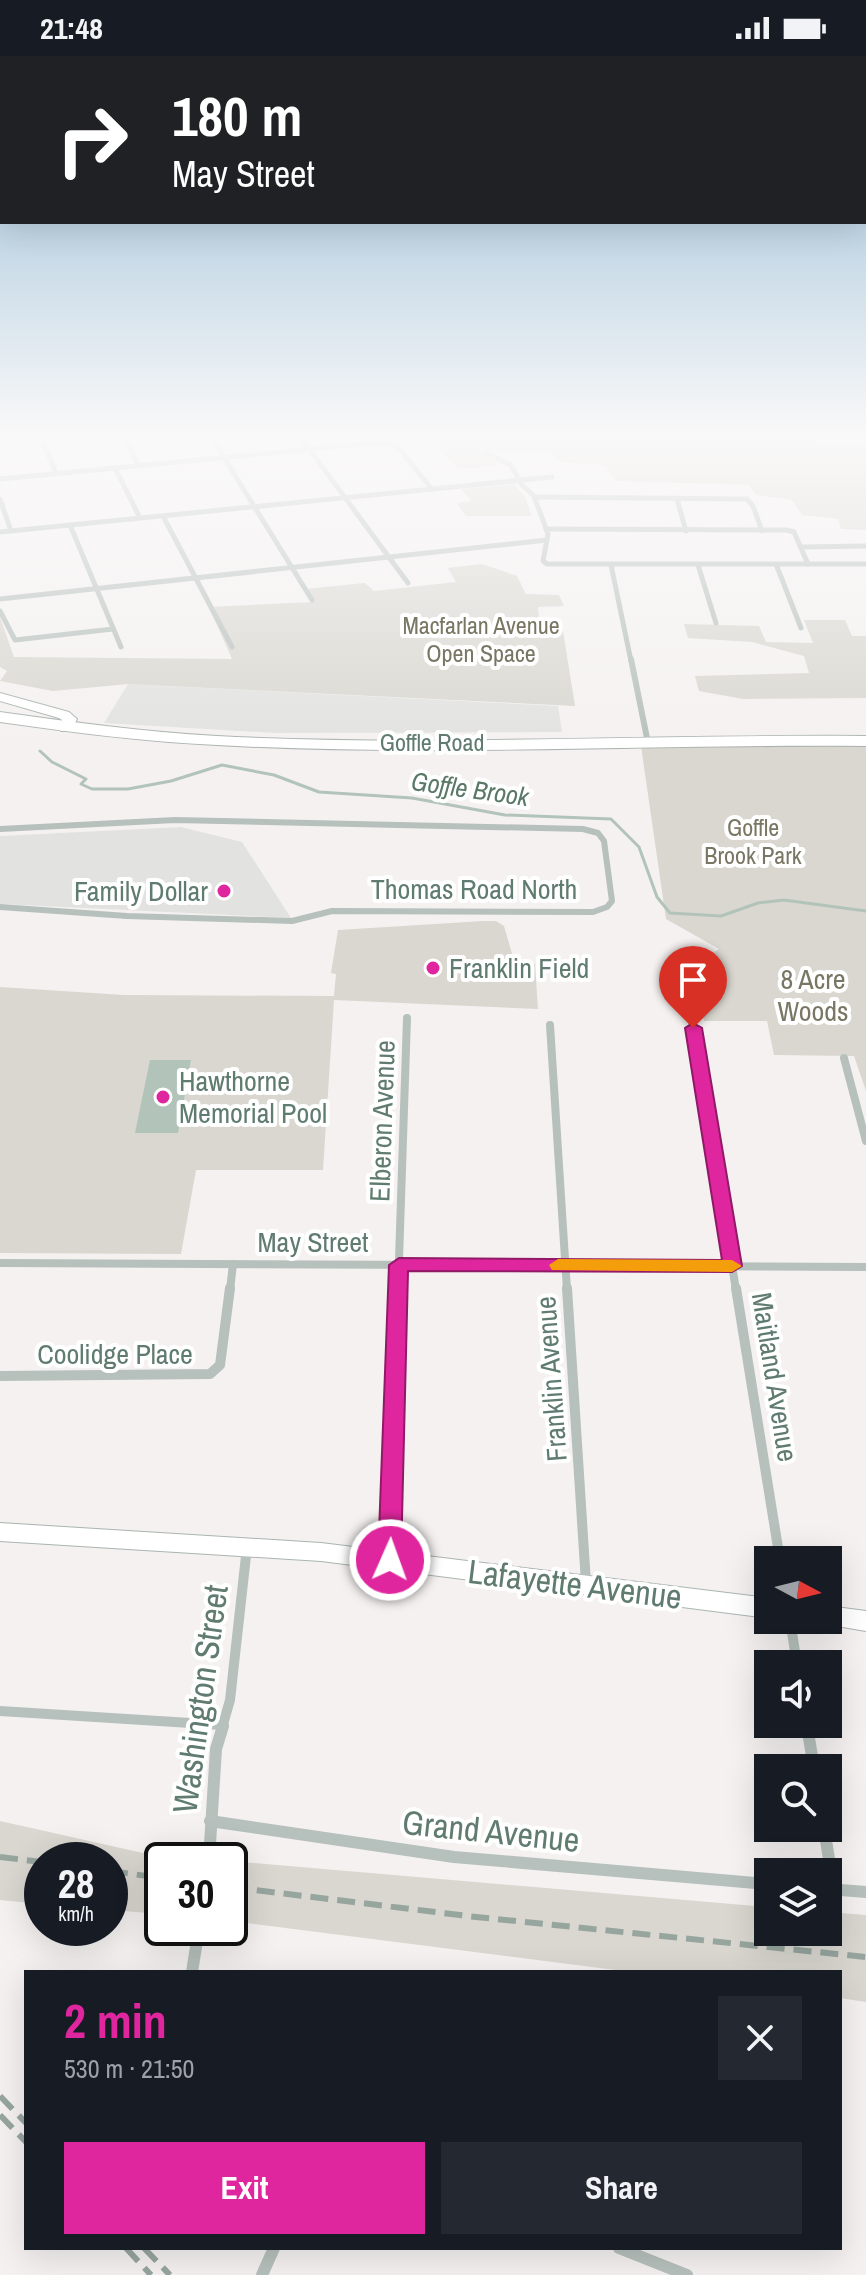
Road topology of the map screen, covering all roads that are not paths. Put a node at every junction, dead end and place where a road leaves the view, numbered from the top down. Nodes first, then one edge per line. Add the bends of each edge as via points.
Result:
1 (77, 542) edge
2 (176, 542) edge
3 (276, 542) edge
4 (376, 542) edge
5 (532, 542) edge
6 (547, 542) edge
7 (799, 542) edge
8 (862, 546) edge
9 (801, 547) junction
10 (387, 557) junction
11 (866, 562) edge
12 (776, 564) junction
13 (808, 564) junction
14 (611, 565) junction
15 (698, 565) junction
16 (292, 567) junction
17 (195, 578) junction
18 (408, 583) dead end
19 (96, 588) junction
20 (0, 599) edge
21 (312, 600) dead end
22 (0, 611) edge
23 (716, 623) dead end
24 (801, 628) dead end
25 (113, 629) junction
26 (121, 647) dead end
27 (232, 647) dead end
28 (0, 697) edge
29 (0, 717) edge
30 (66, 728) junction
31 (866, 741) edge
32 (648, 743) junction
33 (0, 829) edge
34 (0, 907) edge
35 (683, 966) dead end
36 (407, 1018) dead end
37 (550, 1025) dead end
38 (844, 1058) dead end
39 (866, 1141) edge
40 (0, 1263) edge
41 (233, 1264) junction
42 (399, 1265) junction
43 (566, 1265) junction
44 (732, 1266) junction
45 (866, 1267) edge
46 (0, 1376) edge
47 (0, 1532) edge
48 (247, 1546) junction
49 (778, 1546) edge
50 (390, 1560) junction
51 (587, 1585) junction
52 (754, 1606) edge
53 (842, 1618) edge
54 (866, 1621) edge
55 (0, 1711) edge
56 (222, 1725) junction
57 (210, 1821) junction
58 (209, 1842) edge
59 (754, 1883) edge
60 (842, 1890) edge
61 (866, 1892) edge
62 (196, 1946) edge
63 (192, 1970) edge
64 (273, 2250) edge
65 (624, 2250) edge
66 (262, 2275) edge
67 (687, 2275) edge

1 - 19 street
2 - 17 street
3 - 16 street
4 - 10 street
5 - 10 street
6 - 14 street via 543,563
7 - 9 street
8 - 9 street
8 - 11 street
9 - 13 street
10 - 16 street
10 - 18 street
11 - 13 street
12 - 13 street
12 - 15 street
12 - 24 street
14 - 15 street
14 - 32 street
15 - 23 street
16 - 17 street
16 - 21 street
17 - 19 street
17 - 27 street
19 - 20 street
19 - 25 street
22 - 25 street via 12,638 20,640
25 - 26 street
28 - 30 street via 64,715 70,719
29 - 30 main road, Goffle Road
30 - 32 main road, Goffle Road via 276,743
31 - 32 main road, Goffle Road
33 - 34 street, Thomas Road North via 175,820 583,829 604,841 612,901 593,912 332,911 292,921
35 - 44 street, Maitland Avenue
36 - 42 street, Elberon Avenue
37 - 43 street, Franklin Avenue
38 - 39 street
40 - 41 street, May Street
41 - 42 street, May Street
41 - 46 street, Coolidge Place via 220,1365 210,1374
42 - 43 street, May Street
42 - 50 street, Elberon Avenue
43 - 44 street, May Street
43 - 51 street, Franklin Avenue
44 - 45 street, May Street
44 - 49 street, Maitland Avenue
47 - 48 street, Lafayette Avenue
48 - 50 street, Lafayette Avenue
48 - 56 street, Washington Street via 233,1685
50 - 51 street, Lafayette Avenue
51 - 52 street, Lafayette Avenue
53 - 54 street
55 - 56 street
56 - 57 street, Washington Street
57 - 58 street, Washington Street
57 - 59 street, Grand Avenue via 469,1859
60 - 61 street
62 - 63 street
64 - 66 street
65 - 67 street

